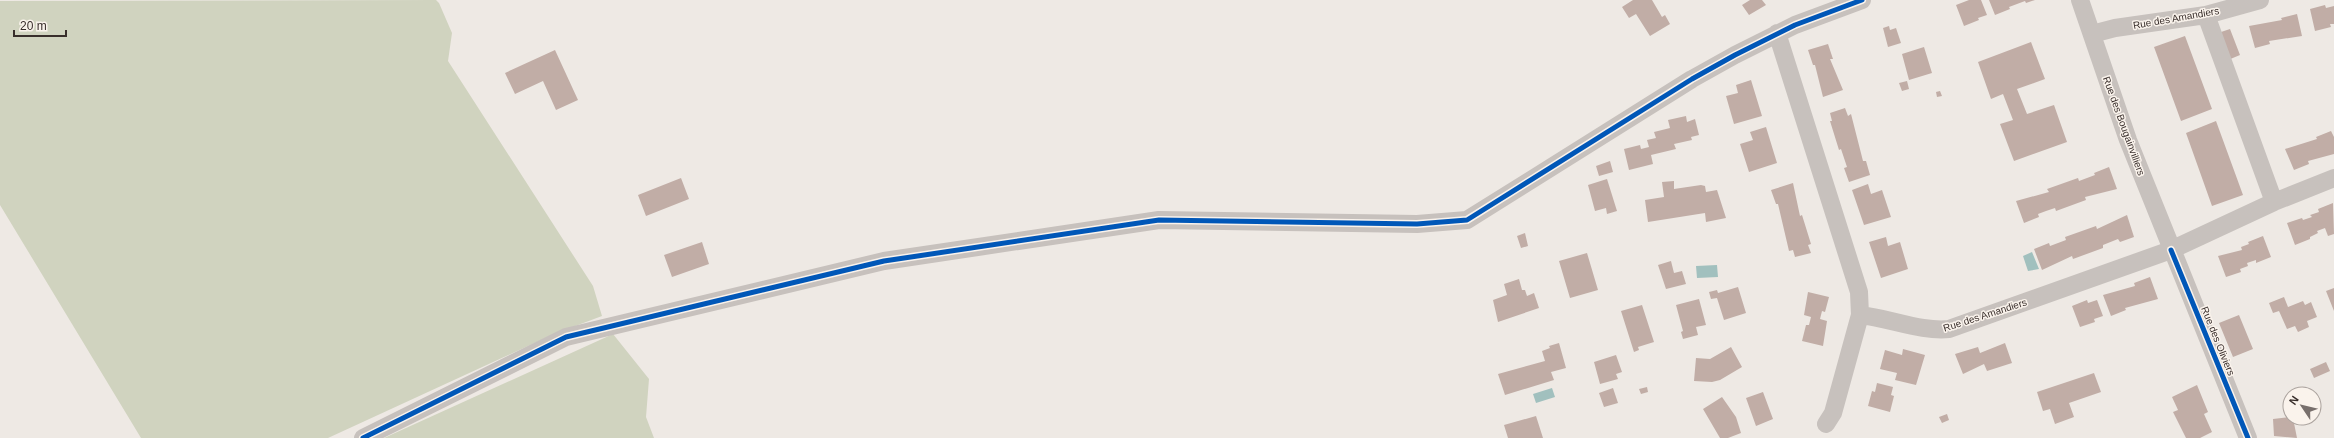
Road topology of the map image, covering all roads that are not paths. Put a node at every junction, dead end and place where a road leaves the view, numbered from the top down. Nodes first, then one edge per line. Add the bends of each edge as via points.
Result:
1 (1862, 0) edge
2 (2080, 0) edge
3 (2260, 0) edge
4 (2206, 15) junction
5 (1777, 33) junction
6 (2092, 34) junction
7 (2334, 178) edge
8 (2274, 202) junction
9 (2171, 250) junction
10 (1860, 315) junction
11 (1826, 424) dead end
12 (363, 438) edge
13 (2248, 438) edge

1 - 5 street
2 - 6 street, Rue des Bougainvilliers
3 - 4 street, Rue des Amandiers
4 - 6 street, Rue des Amandiers via 2115,28
4 - 8 street
5 - 10 street via 1859,292
5 - 12 street via 1692,79 1468,220 1417,224 1159,220 884,261 566,337
6 - 9 street, Rue des Bougainvilliers via 2128,140
7 - 8 street, Rue des Amandiers
8 - 9 street, Rue des Amandiers
9 - 10 street, Rue des Amandiers via 1948,329 1935,331
9 - 13 street, Rue des Oliviers
10 - 11 street via 1833,413

